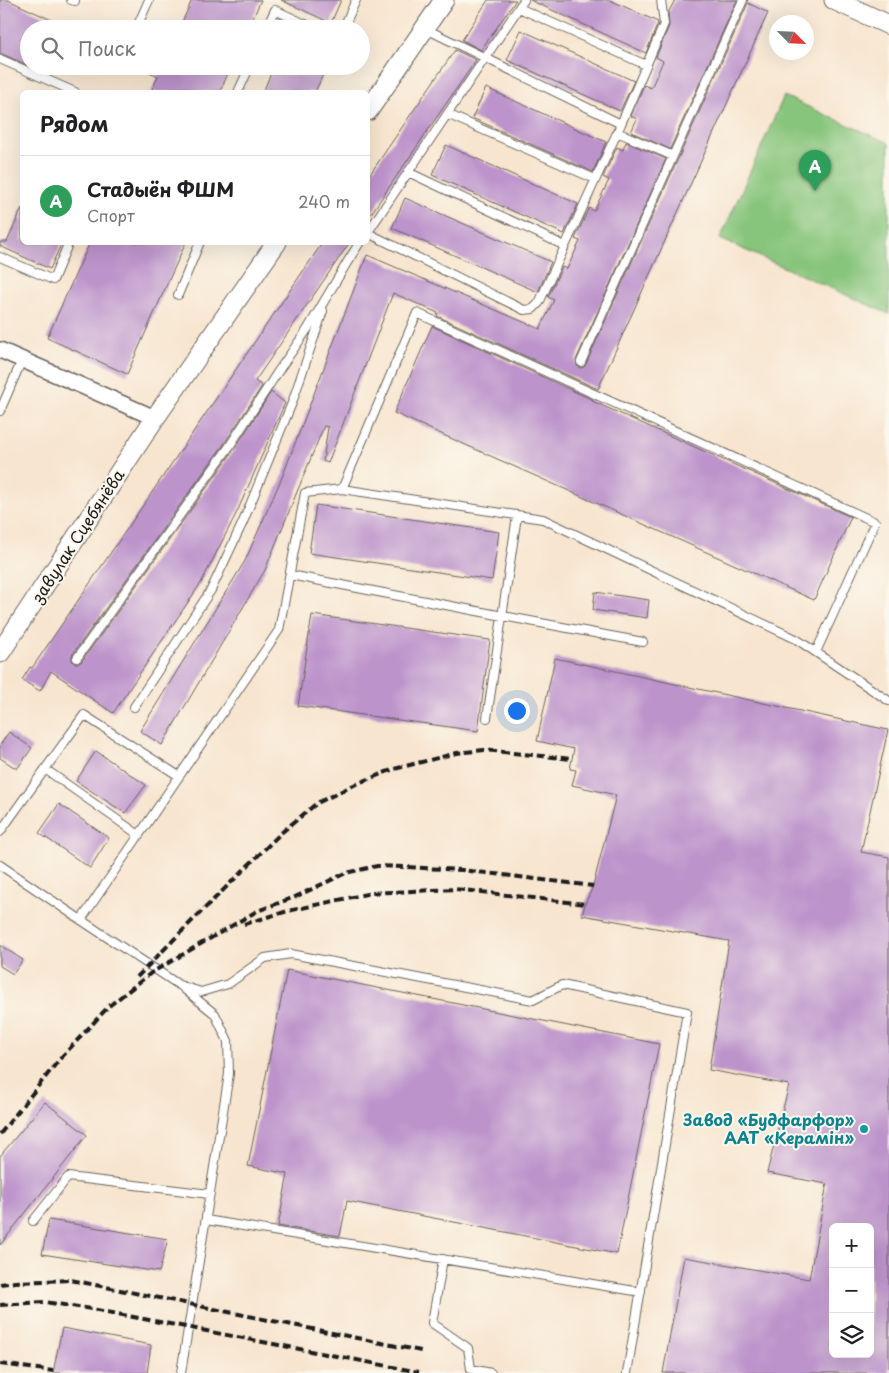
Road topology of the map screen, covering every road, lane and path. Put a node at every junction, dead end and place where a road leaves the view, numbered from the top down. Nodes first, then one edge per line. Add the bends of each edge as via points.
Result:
1 (71, 0) edge
2 (75, 0) edge
3 (149, 0) edge
4 (356, 0) edge
5 (524, 0) edge
6 (661, 0) edge
7 (743, 0) edge
8 (834, 0) edge
9 (440, 2) edge
10 (519, 8) junction
11 (140, 20) edge
12 (270, 20) edge
13 (296, 20) edge
14 (347, 20) edge
15 (889, 25) edge
16 (425, 28) junction
17 (485, 58) junction
18 (0, 59) edge
19 (646, 65) junction
20 (20, 68) edge
21 (36, 75) edge
22 (246, 75) edge
23 (70, 90) edge
24 (239, 90) edge
25 (370, 108) edge
26 (448, 114) junction
27 (621, 124) junction
28 (617, 132) junction
29 (673, 156) junction
30 (408, 172) junction
31 (595, 179) junction
32 (370, 230) edge
33 (370, 234) edge
34 (68, 245) edge
35 (199, 245) edge
36 (275, 245) edge
37 (358, 245) edge
38 (565, 246) junction
39 (0, 257) edge
40 (178, 295) dead end
41 (328, 297) junction
42 (0, 350) edge
43 (22, 360) junction
44 (581, 362) dead end
45 (0, 411) edge
46 (155, 418) junction
47 (342, 489) junction
48 (517, 516) junction
49 (290, 575) junction
50 (503, 616) junction
51 (643, 642) dead end
52 (816, 652) junction
53 (0, 653) edge
54 (77, 658) dead end
55 (889, 700) edge
56 (134, 707) dead end
57 (487, 718) dead end
58 (45, 769) junction
59 (179, 776) junction
60 (0, 832) edge
61 (139, 835) junction
62 (0, 865) edge
63 (81, 920) junction
64 (179, 985) junction
65 (210, 1194) junction
66 (206, 1220) junction
67 (33, 1221) dead end
68 (442, 1259) junction
69 (641, 1292) junction
70 (181, 1373) edge
71 (491, 1373) edge
72 (627, 1373) edge

1 - 2 lane
3 - 11 lane
4 - 14 lane
5 - 10 lane
6 - 19 lane via 664,24
7 - 29 lane
8 - 15 street
9 - 16 street
10 - 17 lane
10 - 19 lane
12 - 13 lane via 274,10
16 - 17 lane
16 - 25 street
17 - 26 lane
17 - 27 lane
18 - 20 lane
19 - 27 lane
21 - 23 lane
22 - 24 lane
26 - 30 lane
26 - 31 lane
27 - 28 lane
28 - 29 lane
28 - 31 lane
29 - 44 lane
30 - 32 lane
30 - 38 lane
31 - 38 lane
33 - 38 lane via 524,310 533,309 539,303
34 - 39 lane via 53,280
35 - 40 lane
36 - 46 street, завулак Сцебянёва
37 - 41 lane
41 - 54 lane via 229,447
41 - 56 lane via 292,403 239,531 211,590
42 - 43 street
43 - 45 lane
43 - 46 street
46 - 53 street, завулак Сцебянёва
47 - 48 lane
47 - 49 lane via 306,493
47 - 52 lane via 417,313 875,522
48 - 50 lane
48 - 52 lane via 543,519 796,639
49 - 50 lane
49 - 59 lane via 279,630
50 - 51 lane
50 - 57 lane
52 - 55 lane
58 - 59 lane via 84,715
58 - 60 lane
58 - 61 lane
59 - 61 lane
61 - 63 lane
62 - 63 lane
63 - 64 lane
64 - 65 lane via 214,1014 228,1041 228,1074
64 - 69 lane via 201,992 228,984 265,958 292,954 533,1000 562,985 687,1012
65 - 66 lane
65 - 67 lane via 68,1177
66 - 68 lane
66 - 70 lane
68 - 69 lane
68 - 71 lane via 432,1323 468,1348 471,1369
69 - 72 lane

